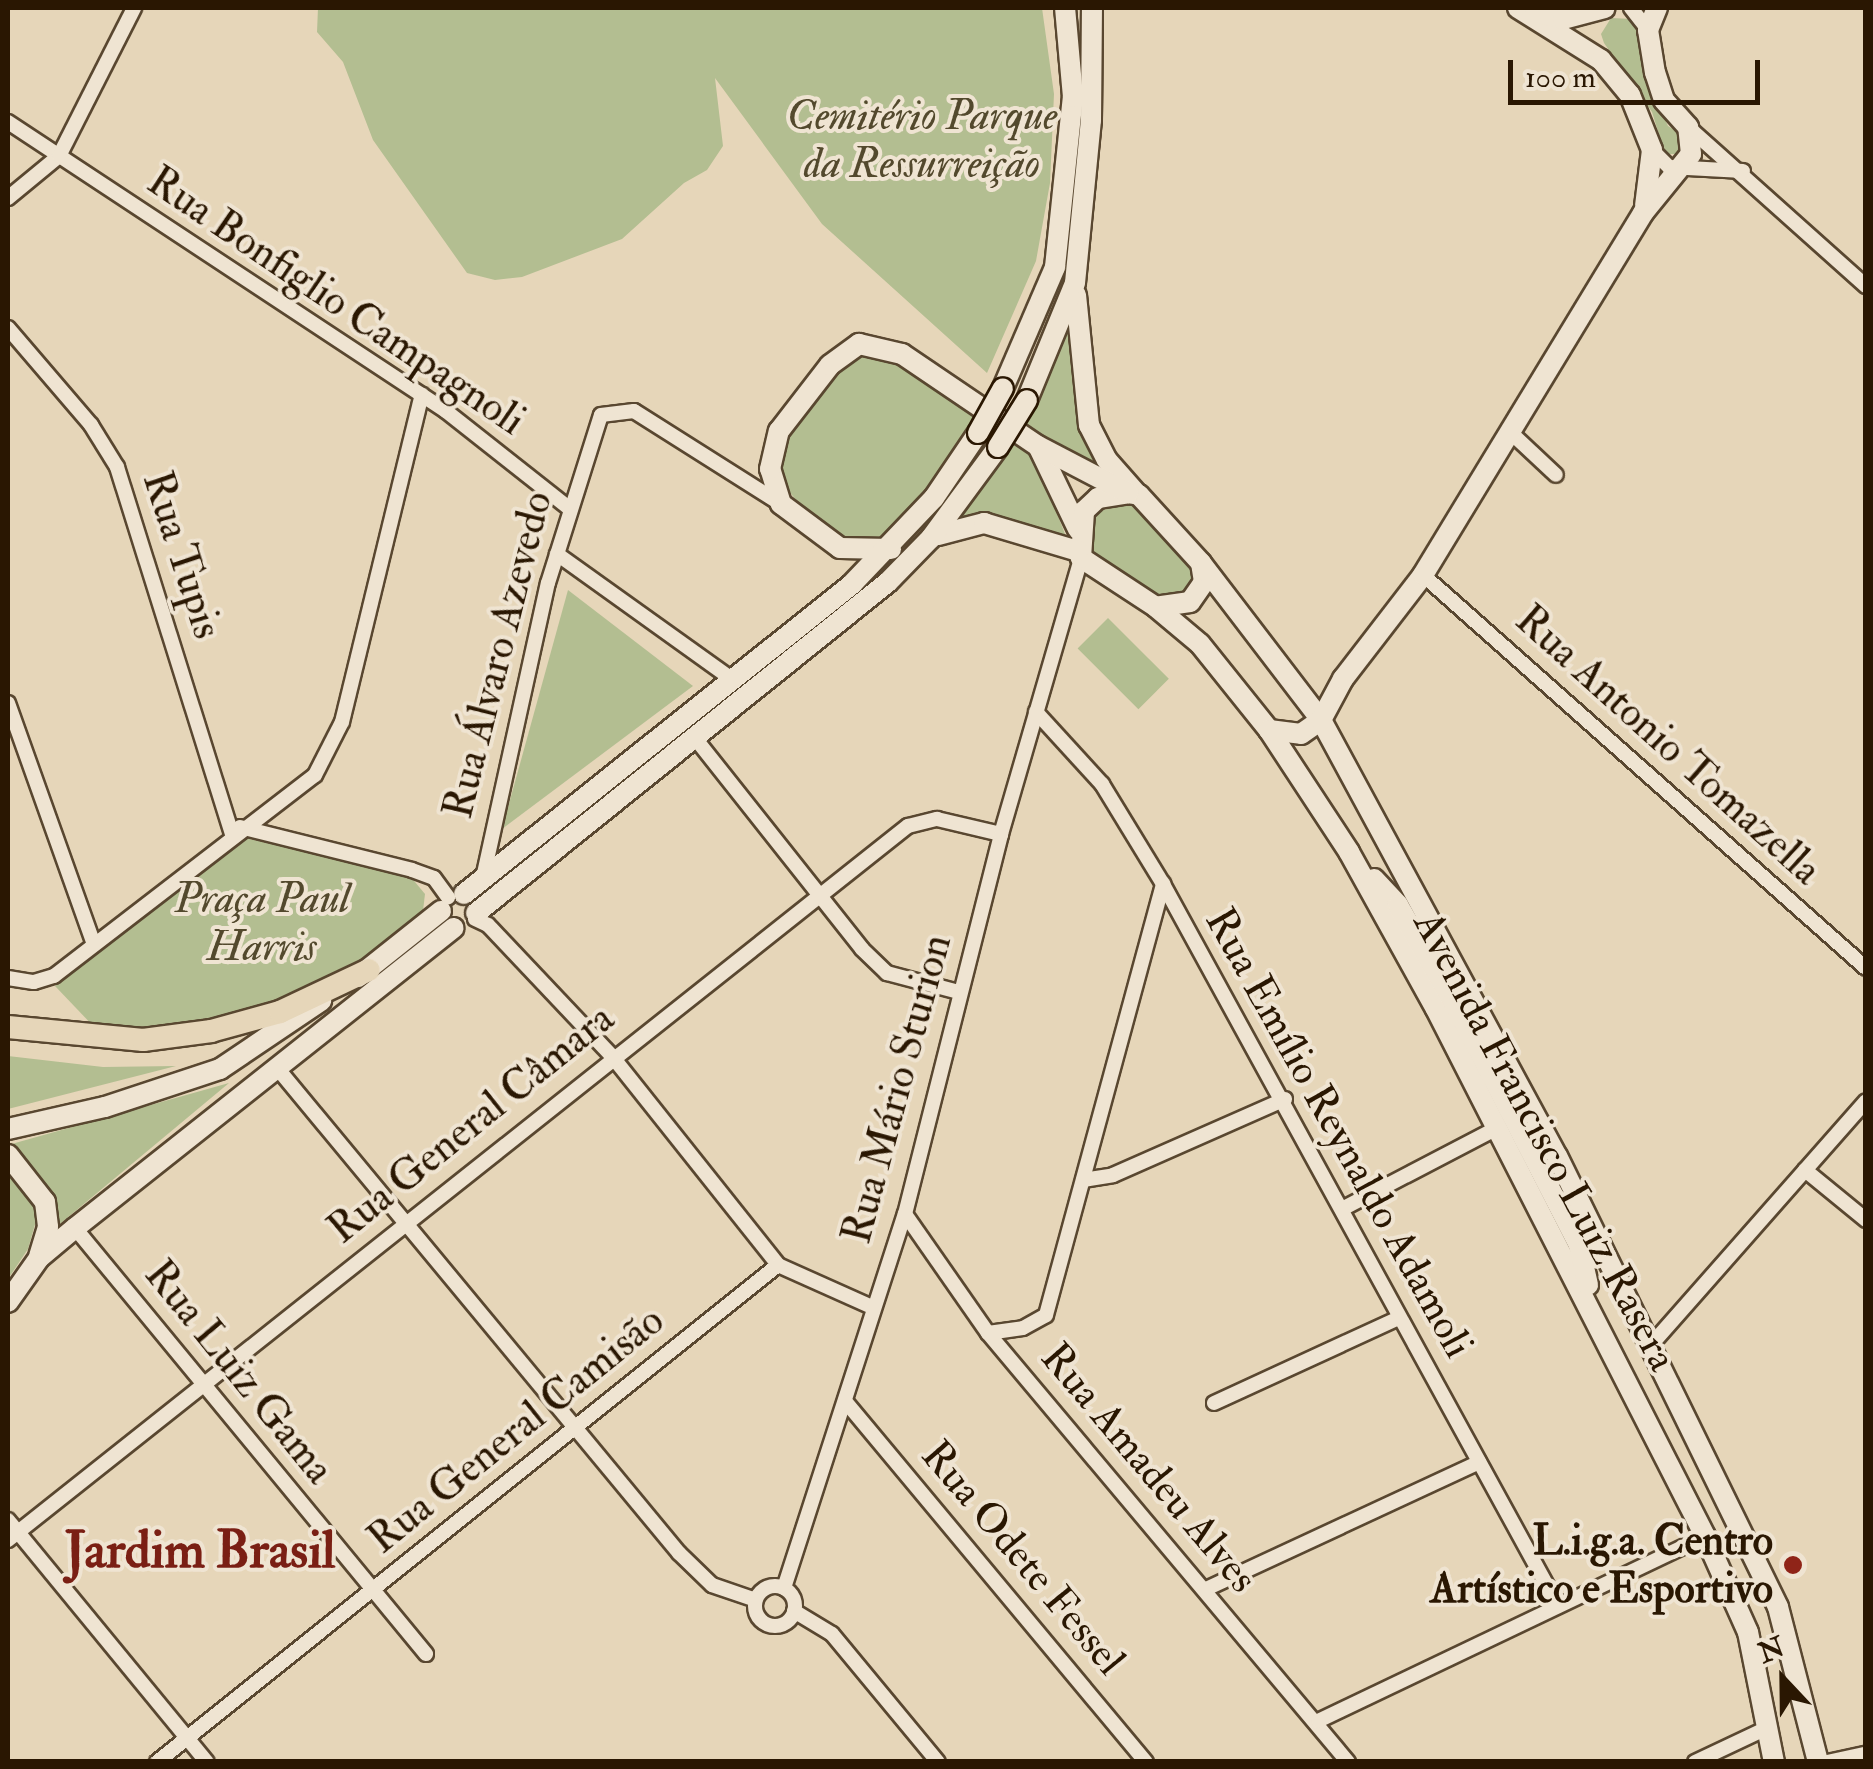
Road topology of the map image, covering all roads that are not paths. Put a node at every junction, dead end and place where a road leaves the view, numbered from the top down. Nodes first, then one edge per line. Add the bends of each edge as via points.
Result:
1 (134, 8) edge
2 (1065, 8) edge
3 (1092, 8) edge
4 (1521, 8) edge
5 (1606, 8) edge
6 (1631, 8) edge
7 (1657, 8) edge
8 (1648, 30) junction
9 (1602, 60) junction
10 (8, 122) edge
11 (1688, 127) junction
12 (1652, 150) junction
13 (59, 156) junction
14 (1684, 165) junction
15 (1744, 171) junction
16 (8, 198) edge
17 (1642, 213) junction
18 (1076, 283) junction
19 (1866, 286) edge
20 (8, 328) edge
21 (422, 395) junction
22 (1509, 431) junction
23 (1038, 446) junction
24 (1556, 475) dead end
25 (1133, 494) junction
26 (781, 504) junction
27 (570, 509) junction
28 (1078, 529) junction
29 (932, 538) junction
30 (840, 548) junction
31 (891, 549) junction
32 (556, 554) junction
33 (1080, 554) junction
34 (1200, 564) junction
35 (1102, 573) junction
36 (1423, 575) junction
37 (852, 584) junction
38 (1067, 605) junction
39 (1156, 607) junction
40 (1343, 678) junction
41 (733, 680) junction
42 (1296, 680) junction
43 (8, 702) edge
44 (1036, 712) junction
45 (1321, 720) junction
46 (1269, 730) junction
47 (695, 738) junction
48 (236, 831) junction
49 (1001, 834) junction
50 (1349, 852) junction
51 (483, 878) junction
52 (1163, 884) junction
53 (819, 895) junction
54 (452, 907) junction
55 (476, 916) junction
56 (94, 944) junction
57 (1866, 968) edge
58 (369, 970) junction
59 (8, 978) edge
60 (959, 992) junction
61 (8, 1028) edge
62 (612, 1056) junction
63 (278, 1069) junction
64 (1284, 1099) junction
65 (1866, 1101) edge
66 (1497, 1128) junction
67 (8, 1129) edge
68 (8, 1155) edge
69 (1805, 1170) junction
70 (1083, 1180) junction
71 (1342, 1209) junction
72 (905, 1214) junction
73 (1866, 1220) edge
74 (405, 1221) junction
75 (75, 1228) junction
76 (39, 1258) junction
77 (778, 1265) junction
78 (8, 1302) edge
79 (872, 1308) junction
80 (1594, 1310) junction
81 (1400, 1318) junction
82 (988, 1334) junction
83 (1651, 1345) junction
84 (203, 1382) junction
85 (845, 1401) junction
86 (1214, 1403) dead end
87 (576, 1426) junction
88 (1479, 1462) junction
89 (11, 1531) edge
90 (1706, 1536) junction
91 (784, 1588) junction
92 (1206, 1589) junction
93 (372, 1590) junction
94 (756, 1600) junction
95 (1557, 1604) junction
96 (1778, 1607) junction
97 (794, 1612) junction
98 (1748, 1632) junction
99 (426, 1654) dead end
100 (1762, 1684) junction
101 (1802, 1686) junction
102 (1318, 1721) junction
103 (1769, 1727) junction
104 (188, 1738) junction
105 (1866, 1754) edge
106 (157, 1762) edge
107 (207, 1762) edge
108 (938, 1762) edge
109 (1146, 1762) edge
110 (1348, 1762) edge
111 (1695, 1762) edge
112 (1774, 1762) edge
113 (1818, 1762) edge
114 (1827, 1762) edge

1 - 13 street
2 - 31 street, bridge via 1072,97 1056,267 978,433
3 - 18 street via 1092,120
4 - 5 street via 1563,19
4 - 9 street
5 - 9 street via 1594,30
6 - 8 street
7 - 8 street
8 - 11 street via 1664,100
9 - 12 street via 1643,117
10 - 13 street, Rua Bonfiglio Campagnoli
11 - 14 street via 1694,142
11 - 15 street
12 - 14 street via 1664,166
12 - 17 street
13 - 16 street
13 - 21 street, Rua Bonfiglio Campagnoli
14 - 15 street
14 - 17 street
15 - 19 street
17 - 22 street
18 - 25 street, Avenida Francisco Luiz Rasera via 1089,425
18 - 29 street, bridge via 1027,400
20 - 48 street, Rua Tupis via 91,425 118,468
21 - 27 street, Rua Bonfiglio Campagnoli
21 - 48 street via 342,722 315,775
22 - 24 street
22 - 36 street
23 - 25 street
23 - 26 street via 902,354 859,344 830,366 779,431 770,469
23 - 28 street
25 - 28 street via 1098,498
25 - 34 street, Avenida Francisco Luiz Rasera
26 - 27 street, Rua Álvaro Azevedo via 634,411 602,416 594,426
26 - 30 street
27 - 32 street, Rua Álvaro Azevedo
28 - 33 street
29 - 33 street, Avenida Francisco Luiz Rasera via 984,523
29 - 47 street via 888,582
30 - 31 street
30 - 37 street
31 - 37 street
32 - 41 street
32 - 51 street, Rua Álvaro Azevedo
33 - 35 street, Avenida Francisco Luiz Rasera
33 - 38 street, Rua Mário Sturion
34 - 39 street via 1198,595
34 - 42 street, Avenida Francisco Luiz Rasera
35 - 38 street
35 - 39 street, Avenida Francisco Luiz Rasera
36 - 40 street
36 - 57 street, Rua Antonio Tomazella
37 - 41 street
38 - 44 street, Rua Mário Sturion
39 - 46 street, Avenida Francisco Luiz Rasera via 1200,644
40 - 42 street via 1312,686
40 - 45 street
41 - 51 street
42 - 45 street, Avenida Francisco Luiz Rasera
43 - 56 street
44 - 49 street, Rua Mário Sturion
44 - 52 street, Rua Emílio Reynaldo Adamoli via 1102,784
45 - 46 street via 1301,734
45 - 83 street, Avenida Francisco Luiz Rasera
46 - 50 street, Avenida Francisco Luiz Rasera
47 - 53 street
47 - 55 street
48 - 54 street via 423,874
48 - 56 street
49 - 53 street, Rua General Câmara via 937,820 908,826
49 - 60 street, Rua Mário Sturion
50 - 66 street, Avenida Francisco Luiz Rasera
50 - 80 street via 1398,905 1453,1000 1579,1245
51 - 54 street
52 - 64 street, Rua Emílio Reynaldo Adamoli
52 - 70 street
53 - 60 street via 887,974
53 - 62 street, Rua General Câmara
54 - 55 street
54 - 58 street
54 - 63 street
55 - 62 street
56 - 59 street via 54,976 34,982
58 - 61 main road via 280,1012 211,1032 143,1040
58 - 67 street via 220,1069 105,1107
60 - 72 street, Rua Mário Sturion
62 - 74 street, Rua General Câmara
62 - 77 street
63 - 74 street
63 - 75 street
64 - 70 street via 1113,1175
64 - 71 street, Rua Emílio Reynaldo Adamoli
65 - 69 street
66 - 71 street
66 - 80 street, Avenida Francisco Luiz Rasera
68 - 76 street via 45,1202 48,1227
69 - 73 street
69 - 83 street
70 - 82 street via 1046,1315 1023,1328
71 - 81 street, Rua Emílio Reynaldo Adamoli
72 - 79 street, Rua Mário Sturion
72 - 82 street, Rua Amadeu Alves
74 - 84 street, Rua General Câmara
74 - 87 street
75 - 76 street
75 - 84 street, Rua Luiz Gama
76 - 78 street
77 - 79 street
77 - 87 street, Rua General Camisão
79 - 85 street, Rua Mário Sturion
80 - 90 street, Avenida Francisco Luiz Rasera
81 - 86 street
81 - 88 street, Rua Emílio Reynaldo Adamoli
82 - 92 street, Rua Amadeu Alves
83 - 96 street, Avenida Francisco Luiz Rasera
84 - 89 street, Rua General Câmara
84 - 93 street, Rua Luiz Gama
85 - 91 street, Rua Mário Sturion
85 - 109 street, Rua Odete Fessel
87 - 93 street, Rua General Camisão
87 - 94 street via 702,1577
88 - 92 street
88 - 95 street, Rua Emílio Reynaldo Adamoli
89 - 104 street
90 - 95 street
90 - 98 street, Avenida Francisco Luiz Rasera
91 - 94 street via 764,1589
91 - 97 street
92 - 102 street, Rua Amadeu Alves
93 - 99 street, Rua Luiz Gama
93 - 104 street, Rua General Camisão
94 - 97 street via 766,1623 786,1622
95 - 102 street
96 - 98 street
96 - 101 street, Avenida Francisco Luiz Rasera
97 - 108 street via 845,1648
98 - 100 street, Avenida Francisco Luiz Rasera
100 - 101 street via 1790,1678
100 - 103 street, Avenida Francisco Luiz Rasera
101 - 113 street, Avenida Francisco Luiz Rasera
102 - 110 street, Rua Amadeu Alves
103 - 111 street
103 - 112 street, Avenida Francisco Luiz Rasera
104 - 106 street, Rua General Camisão
104 - 107 street
105 - 114 street

